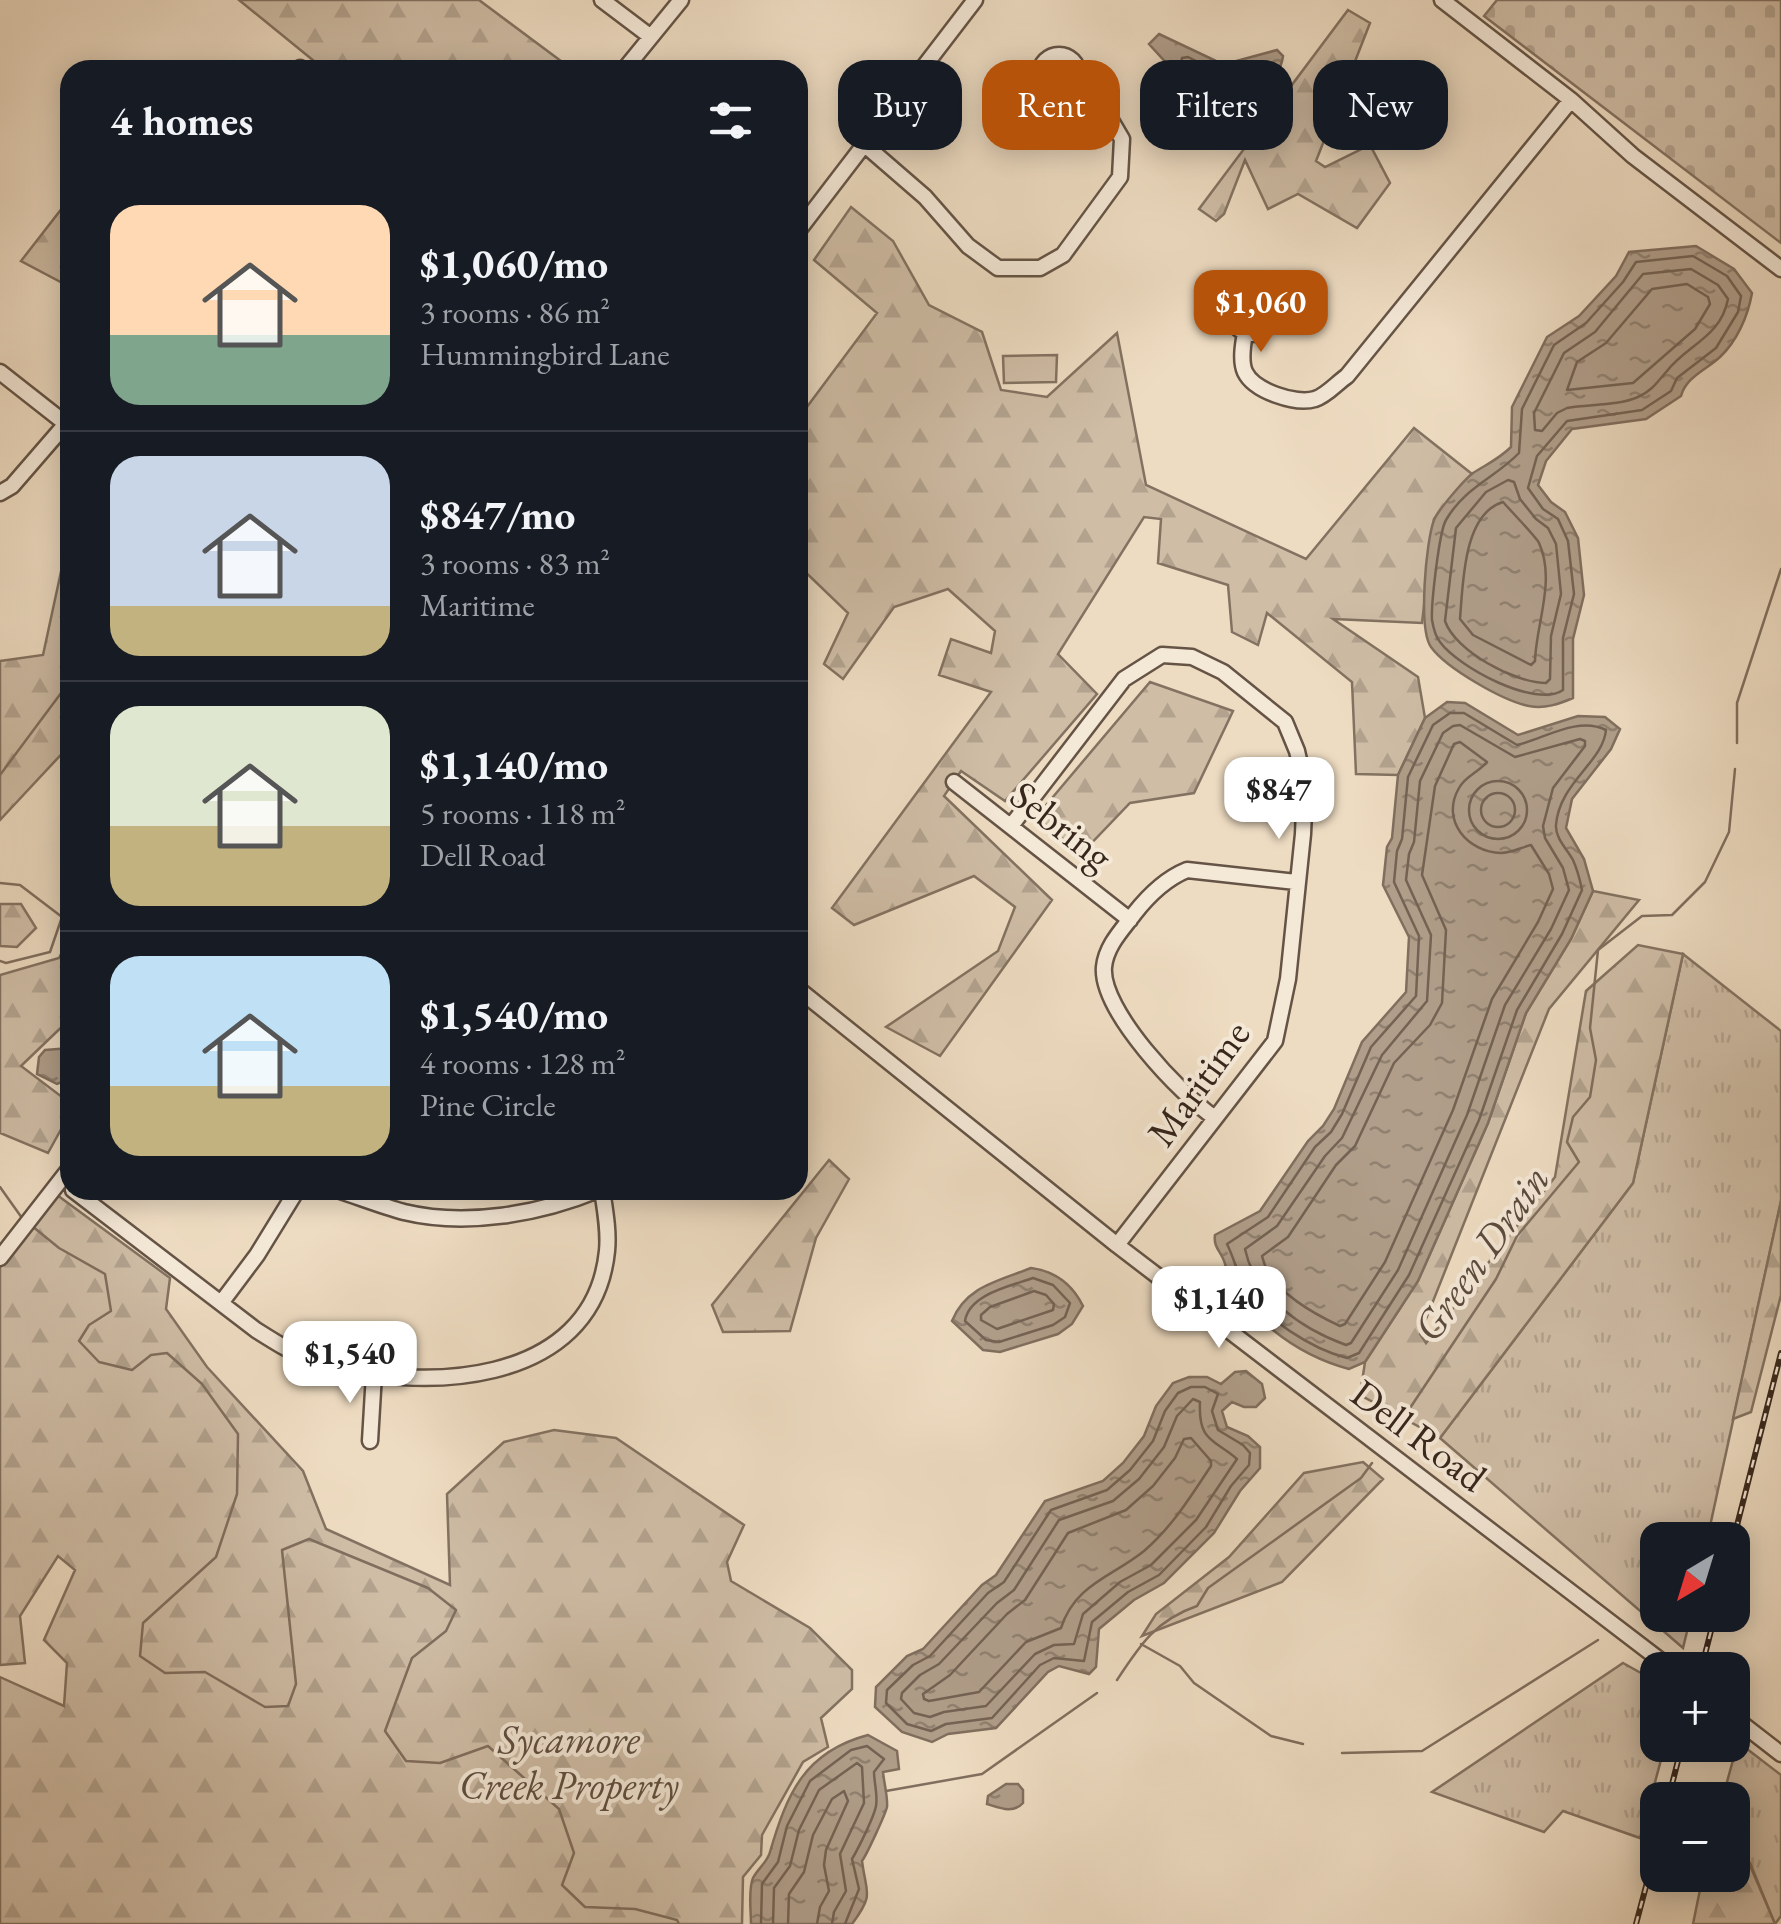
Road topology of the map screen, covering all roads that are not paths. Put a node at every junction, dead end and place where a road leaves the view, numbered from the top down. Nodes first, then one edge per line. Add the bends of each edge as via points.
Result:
1 (602, 0) edge
2 (680, 0) edge
3 (974, 0) edge
4 (1442, 0) edge
5 (651, 37) junction
6 (632, 60) edge
7 (929, 60) edge
8 (1571, 100) junction
9 (1120, 135) edge
10 (861, 150) edge
11 (871, 150) edge
12 (808, 219) edge
13 (1781, 269) edge
14 (1246, 333) dead end
15 (0, 372) edge
16 (60, 416) edge
17 (60, 433) edge
18 (0, 493) edge
19 (954, 782) dead end
20 (1011, 826) junction
21 (1296, 882) junction
22 (1130, 920) junction
23 (808, 997) edge
24 (1215, 1118) junction
25 (60, 1187) edge
26 (92, 1200) edge
27 (291, 1200) edge
28 (368, 1200) edge
29 (564, 1200) edge
30 (601, 1200) edge
31 (1117, 1244) junction
32 (3, 1255) edge
33 (220, 1303) junction
34 (374, 1374) junction
35 (370, 1441) dead end
36 (1650, 1652) edge
37 (1750, 1730) edge
38 (1781, 1754) edge

1 - 5 street
2 - 5 street
3 - 7 street
4 - 8 street
5 - 6 street
8 - 13 street
8 - 14 street via 1347,376 1316,399 1262,390 1245,372
9 - 11 street via 1120,177 1064,255 1040,268 998,268
10 - 12 street
15 - 16 street
17 - 18 street
19 - 20 street, Sebring
20 - 21 street, Maritime via 1124,679 1162,655 1192,657 1285,722 1305,786
20 - 22 street, Sebring
21 - 22 street via 1187,870
21 - 24 street, Maritime via 1276,1041
22 - 24 street via 1112,942 1104,968 1110,997 1164,1075
23 - 31 street, Dell Road
24 - 31 street, Maritime
25 - 32 street
26 - 33 street
27 - 33 street
28 - 29 street via 466,1218
30 - 34 street via 607,1253 602,1274 580,1319 541,1353 505,1368 444,1379
31 - 36 street, Dell Road
33 - 34 street via 300,1355
34 - 35 street
37 - 38 street

